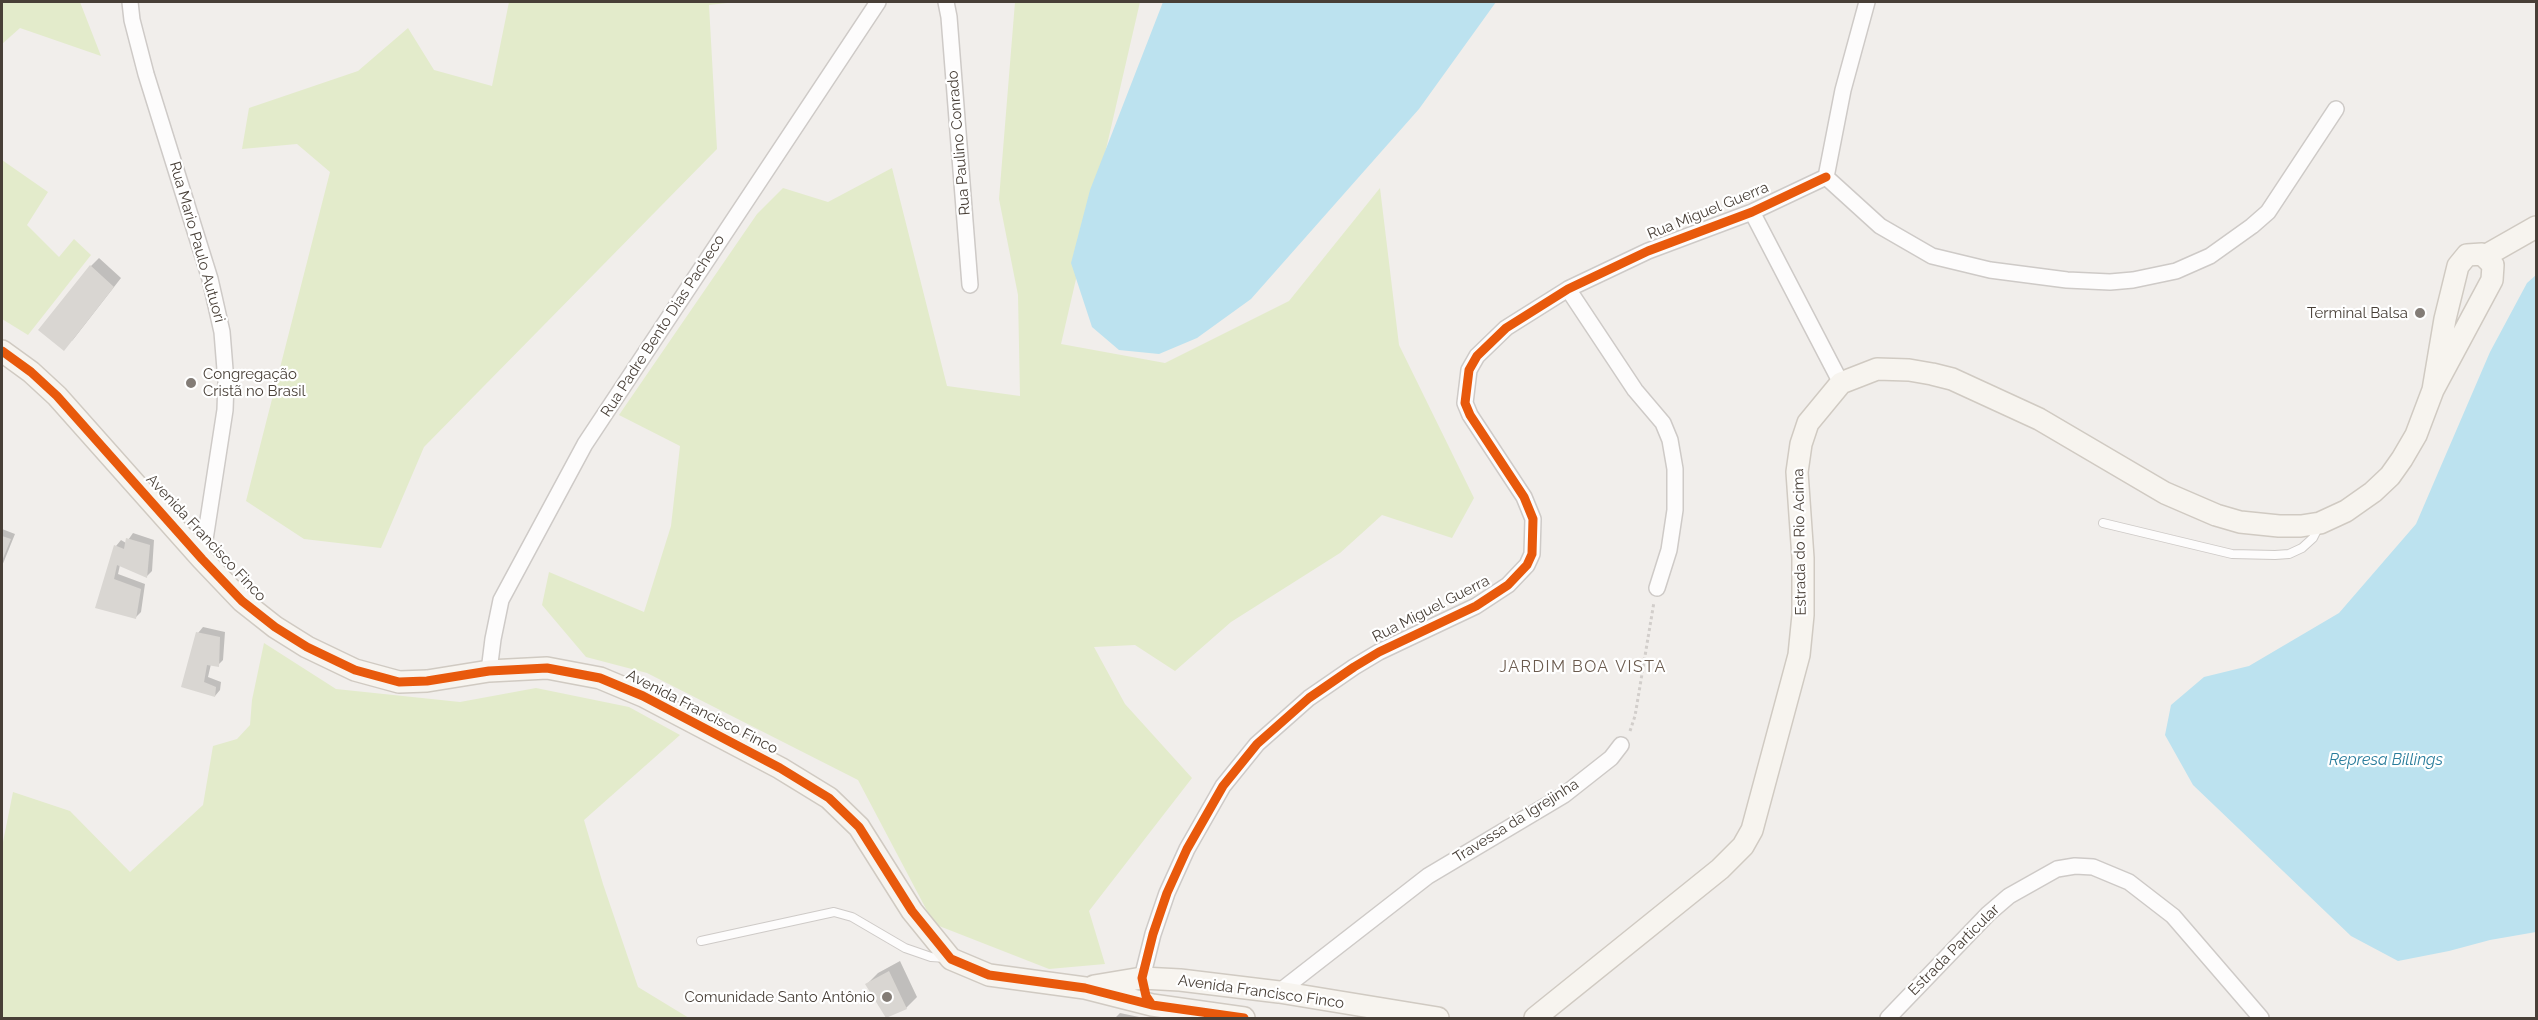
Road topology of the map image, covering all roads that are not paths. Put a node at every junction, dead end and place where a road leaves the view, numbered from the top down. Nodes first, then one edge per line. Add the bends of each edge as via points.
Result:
1 (130, 2) edge
2 (878, 2) edge
3 (946, 2) edge
4 (1867, 2) edge
5 (2336, 109) dead end
6 (1826, 177) junction
7 (1752, 212) junction
8 (2536, 227) edge
9 (2485, 256) junction
10 (970, 285) dead end
11 (1568, 289) junction
12 (2, 351) edge
13 (1841, 383) junction
14 (2433, 390) junction
15 (2103, 523) dead end
16 (2320, 523) junction
17 (202, 559) junction
18 (1657, 588) road end
19 (489, 671) junction
20 (1621, 745) road end
21 (700, 941) dead end
22 (951, 958) junction
23 (1142, 978) junction
24 (1085, 988) junction
25 (1279, 992) junction
26 (1152, 1005) junction
27 (1244, 1018) edge
28 (1437, 1018) edge
29 (1535, 1018) edge
30 (1888, 1018) edge
31 (2261, 1018) edge

1 - 17 street, Rua Mario Paulo Autuori via 146,74 210,279 222,332 225,410
2 - 19 street, Rua Padre Bento Dias Pacheco via 585,444 501,600
3 - 10 street, Rua Paulino Conrado
4 - 6 street via 1843,90
5 - 6 street via 2268,212 2252,226 2202,259 2133,280 2067,280 1990,270 1932,256 1880,226
6 - 7 street, Rua Miguel Guerra
7 - 11 street, Rua Miguel Guerra via 1648,251
7 - 13 street
8 - 9 street, Estrada do Rio Acima
9 - 14 street, Estrada do Rio Acima via 2493,268 2492,280
9 - 14 street, Estrada do Rio Acima via 2470,254 2459,263
11 - 18 street via 1635,390 1663,423 1670,440 1675,510 1669,550
11 - 23 street, Rua Miguel Guerra via 1494,339 1477,356 1465,386 1470,414 1524,497 1533,519 1532,554 1527,565 1508,585 1476,606 1353,667 1309,698 1257,744 1223,786 1187,849 1167,893
12 - 17 street, Avenida Francisco Finco via 57,396
13 - 16 street, Estrada do Rio Acima via 1877,369 1909,370 1952,379 2039,419 2164,493 2216,515 2279,526
13 - 29 street, Estrada do Rio Acima via 1808,423 1801,444 1797,472 1803,558 1799,655 1752,830 1743,846 1720,869
14 - 16 street, Estrada do Rio Acima via 2416,435 2390,476 2359,502
15 - 16 lane via 2232,554 2275,555 2302,548 2313,538
17 - 19 street, Avenida Francisco Finco via 242,601 275,627 355,670 399,681 427,681
19 - 22 street, Avenida Francisco Finco via 547,668 600,678 643,696 829,798 859,827 912,911
20 - 25 street, Travessa da Igrejinha via 1611,758 1564,795 1428,876
21 - 22 lane via 834,912 852,917 905,948 931,957
22 - 24 street, Avenida Francisco Finco via 989,975
23 - 24 street, Avenida Francisco Finco
23 - 25 street, Avenida Francisco Finco
23 - 26 street
24 - 26 street, Avenida Francisco Finco
25 - 28 street, Avenida Francisco Finco
26 - 27 street, Avenida Francisco Finco
30 - 31 street, Estrada Particular via 2008,896 2057,869 2075,866 2093,867 2129,882 2173,916

